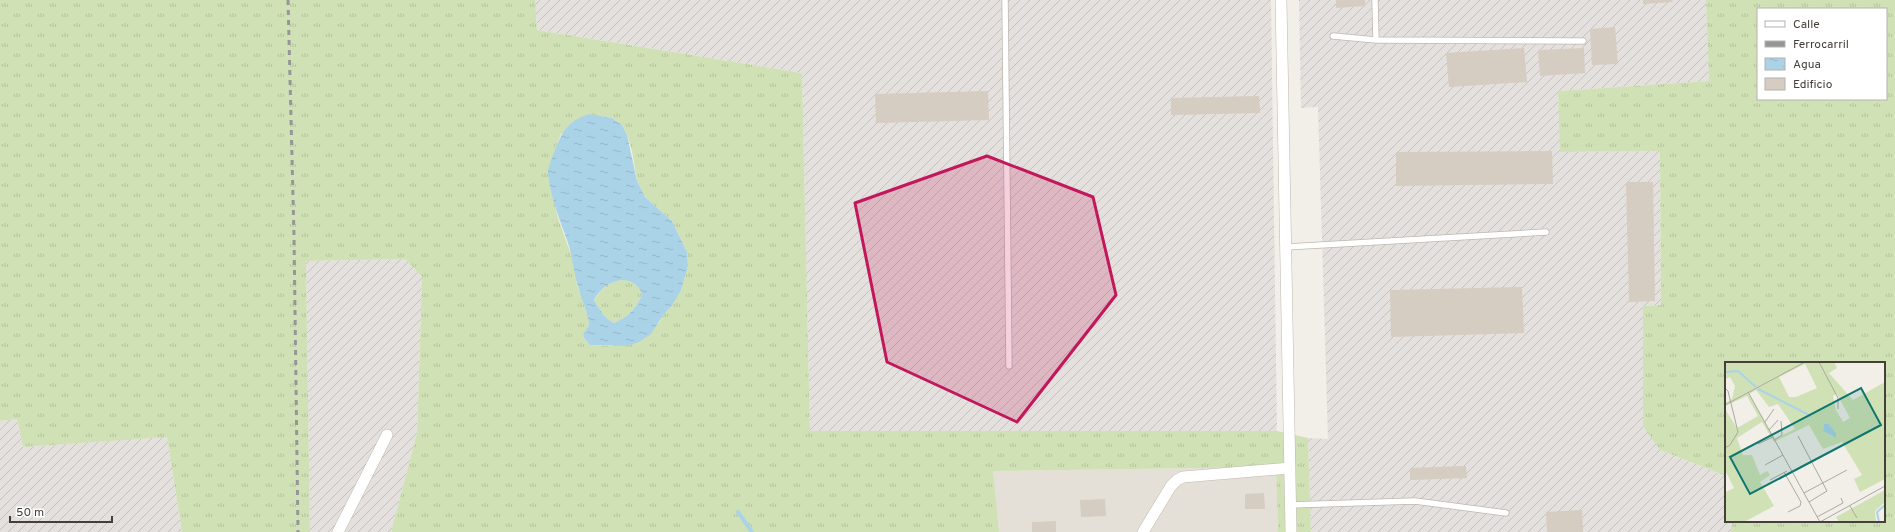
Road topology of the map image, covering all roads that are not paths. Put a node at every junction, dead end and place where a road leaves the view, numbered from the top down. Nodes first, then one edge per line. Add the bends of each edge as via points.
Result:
1 (1005, 0) edge
2 (1281, 0) edge
3 (1375, 0) edge
4 (1333, 36) dead end
5 (1376, 40) junction
6 (1583, 41) dead end
7 (1546, 232) dead end
8 (1286, 247) junction
9 (1009, 366) dead end
10 (387, 436) dead end
11 (1290, 468) junction
12 (1290, 505) junction
13 (1506, 513) dead end
14 (338, 532) edge
15 (1143, 532) edge
16 (1291, 532) edge

1 - 9 lane
2 - 8 street
3 - 5 lane
4 - 5 lane
5 - 6 lane
7 - 8 lane
8 - 11 street
10 - 14 street
11 - 12 street
11 - 15 street via 1183,477 1171,486
12 - 13 lane via 1416,501
12 - 16 street

